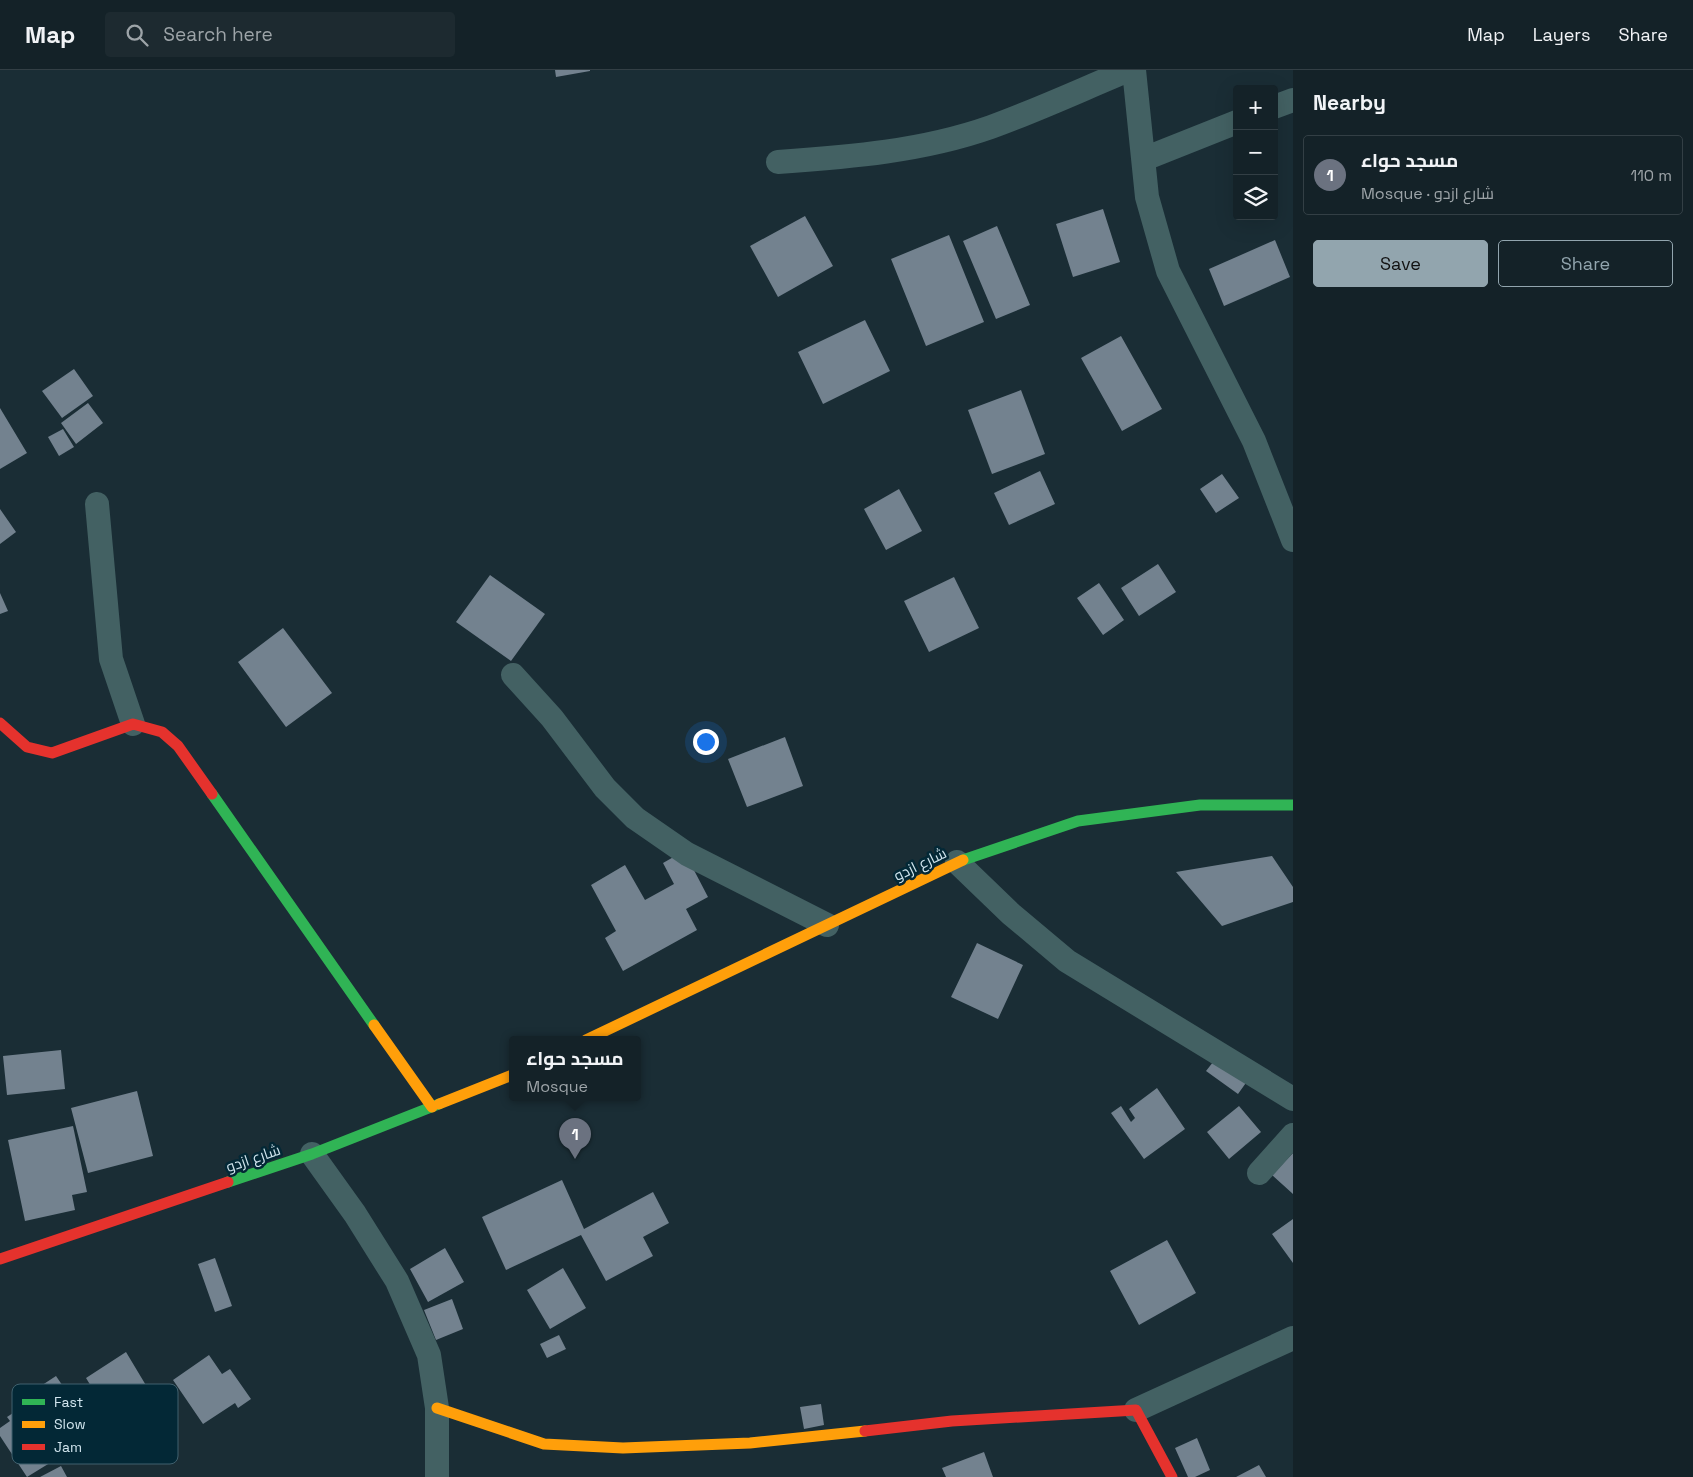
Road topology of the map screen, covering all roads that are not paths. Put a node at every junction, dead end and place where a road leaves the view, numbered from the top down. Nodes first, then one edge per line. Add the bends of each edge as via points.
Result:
1 (1129, 70) edge
2 (1134, 70) edge
3 (1293, 100) edge
4 (1278, 106) edge
5 (1233, 124) edge
6 (1144, 159) junction
7 (778, 162) dead end
8 (97, 504) dead end
9 (1293, 540) edge
10 (512, 675) dead end
11 (0, 723) edge
12 (133, 724) junction
13 (1293, 805) edge
14 (957, 862) junction
15 (827, 925) junction
16 (594, 1036) edge
17 (509, 1076) edge
18 (1293, 1099) edge
19 (432, 1107) junction
20 (1293, 1135) edge
21 (312, 1154) junction
22 (1260, 1173) dead end
23 (0, 1259) edge
24 (1293, 1338) edge
25 (437, 1408) junction
26 (1136, 1410) junction
27 (437, 1477) edge
28 (1172, 1477) edge

1 - 7 street via 990,127 903,150
2 - 6 street
3 - 4 street
5 - 6 street
6 - 9 street via 1147,197 1168,271 1254,441
8 - 12 street via 111,659
10 - 15 street via 552,718 605,788 635,818 687,854
11 - 12 street via 26,746 52,753
12 - 19 street via 162,732 178,746
13 - 14 street, شارع ازدو via 1200,805 1078,821
14 - 15 street, شارع ازدو
14 - 18 street via 1011,914 1068,961
15 - 16 street, شارع ازدو
17 - 19 street, شارع ازدو
19 - 21 street, شارع ازدو
20 - 22 street
21 - 23 street, شارع ازدو
21 - 25 street via 397,1280 429,1355
24 - 26 street
25 - 26 street via 544,1444 623,1448 750,1443 952,1421
25 - 27 street
26 - 28 street

